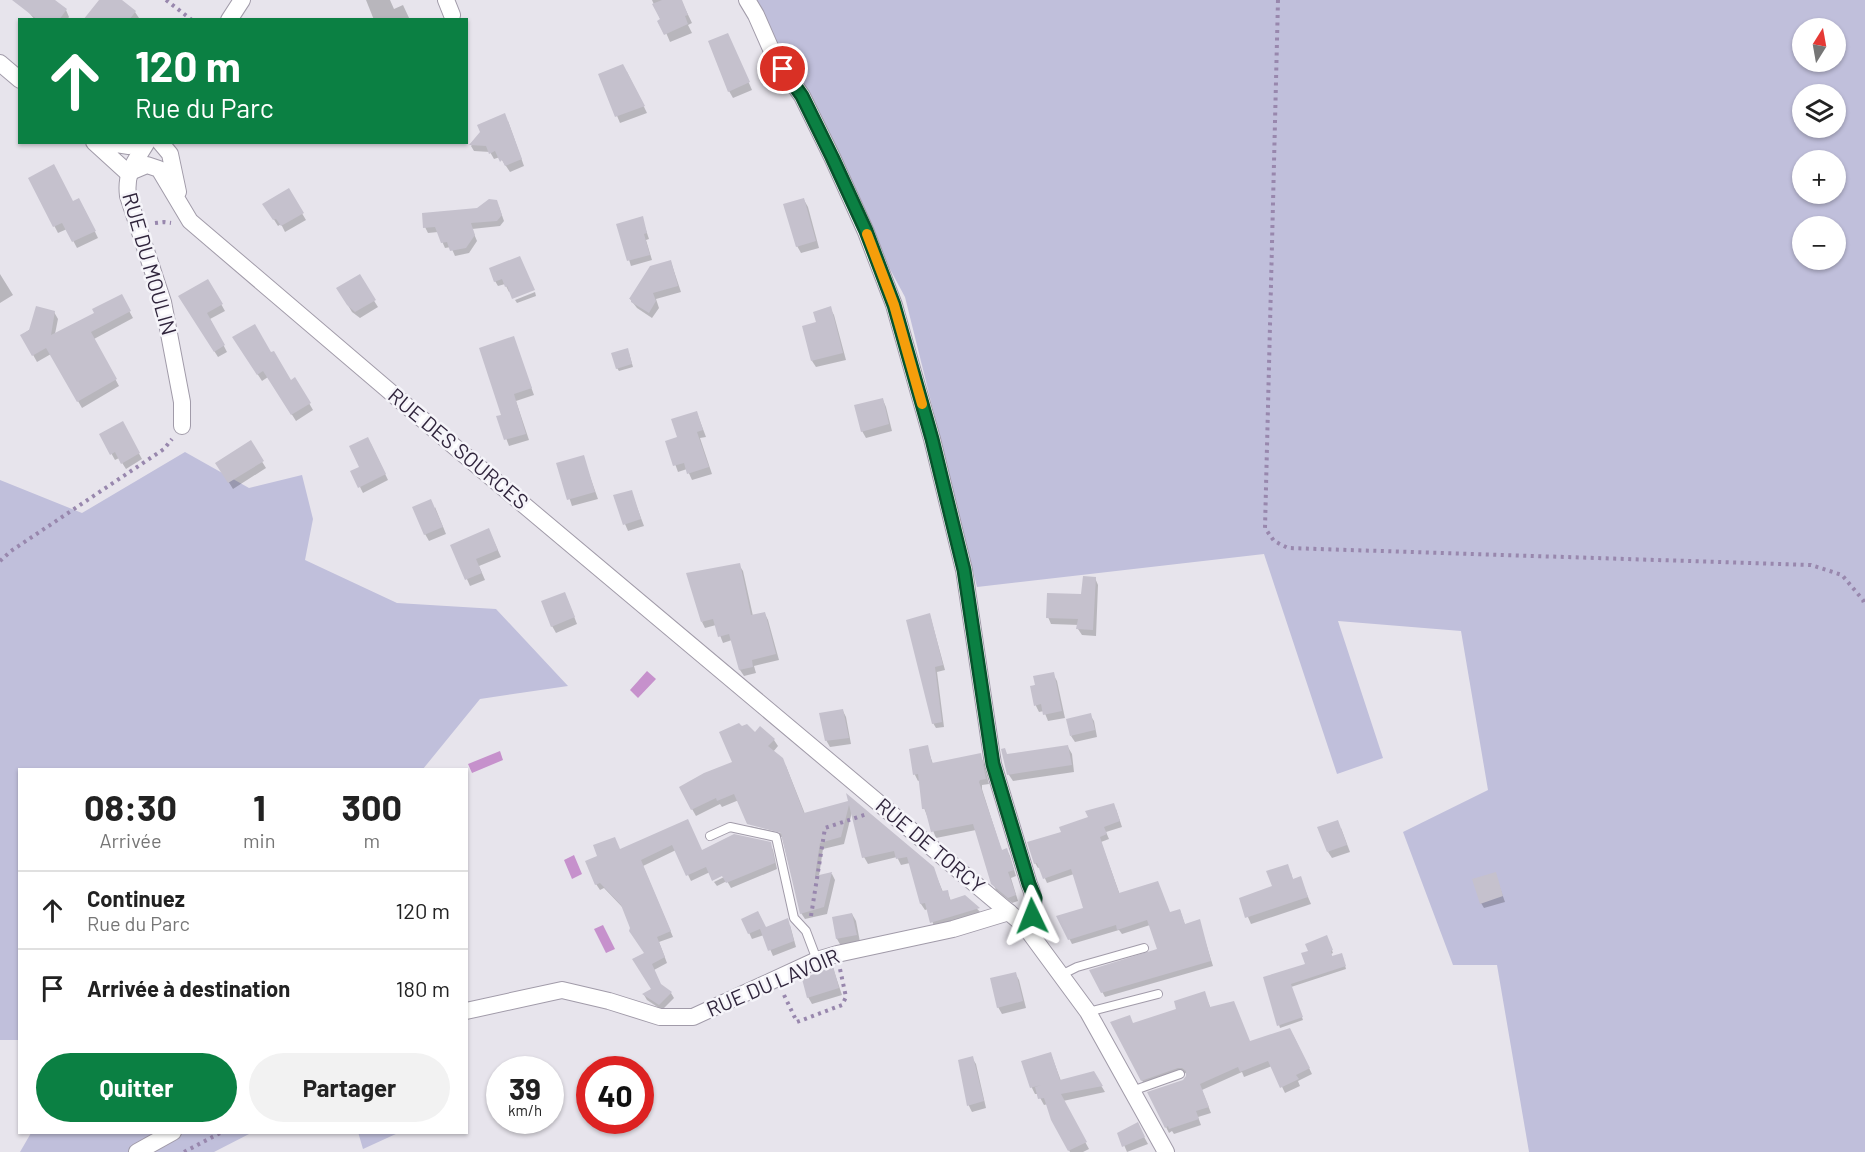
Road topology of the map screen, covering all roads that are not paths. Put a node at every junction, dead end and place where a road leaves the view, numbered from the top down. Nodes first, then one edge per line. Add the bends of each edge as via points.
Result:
1 (242, 0) edge
2 (747, 0) edge
3 (230, 18) edge
4 (0, 63) edge
5 (18, 78) edge
6 (96, 144) edge
7 (116, 144) edge
8 (134, 144) edge
9 (146, 144) edge
10 (162, 144) edge
11 (128, 173) junction
12 (181, 205) junction
13 (182, 426) road end
14 (741, 687) joint
15 (710, 836) dead end
16 (1009, 912) junction
17 (1024, 925) junction
18 (1144, 948) dead end
19 (817, 960) junction
20 (1061, 975) junction
21 (1158, 994) dead end
22 (468, 1011) edge
23 (1088, 1012) junction
24 (1180, 1074) dead end
25 (1132, 1091) junction
26 (170, 1134) edge
27 (138, 1152) edge
28 (1166, 1152) edge

1 - 3 street
2 - 17 street via 832,157 894,305 964,570 993,764 1035,898 1032,916
4 - 5 street
6 - 11 street
7 - 8 street
9 - 11 street, RUE DU MOULIN
10 - 12 street, RUE DES SOURCES via 170,154
11 - 12 street, RUE DES SOURCES via 147,165 159,169
11 - 13 street, RUE DU MOULIN via 128,196 163,302 182,402
12 - 14 street, RUE DES SOURCES via 190,221
14 - 16 street, RUE DE TORCY
15 - 19 lane via 730,827 776,837 794,918 806,931
16 - 17 street, RUE DE TORCY
16 - 19 street, RUE DU LAVOIR
17 - 20 street, RUE DE TORCY
18 - 20 lane
19 - 22 street, RUE DU LAVOIR via 693,1017 660,1017 562,990
20 - 23 street, RUE DE TORCY
21 - 23 lane
23 - 25 street, RUE DE TORCY
24 - 25 lane
25 - 28 street, RUE DE TORCY
26 - 27 street

